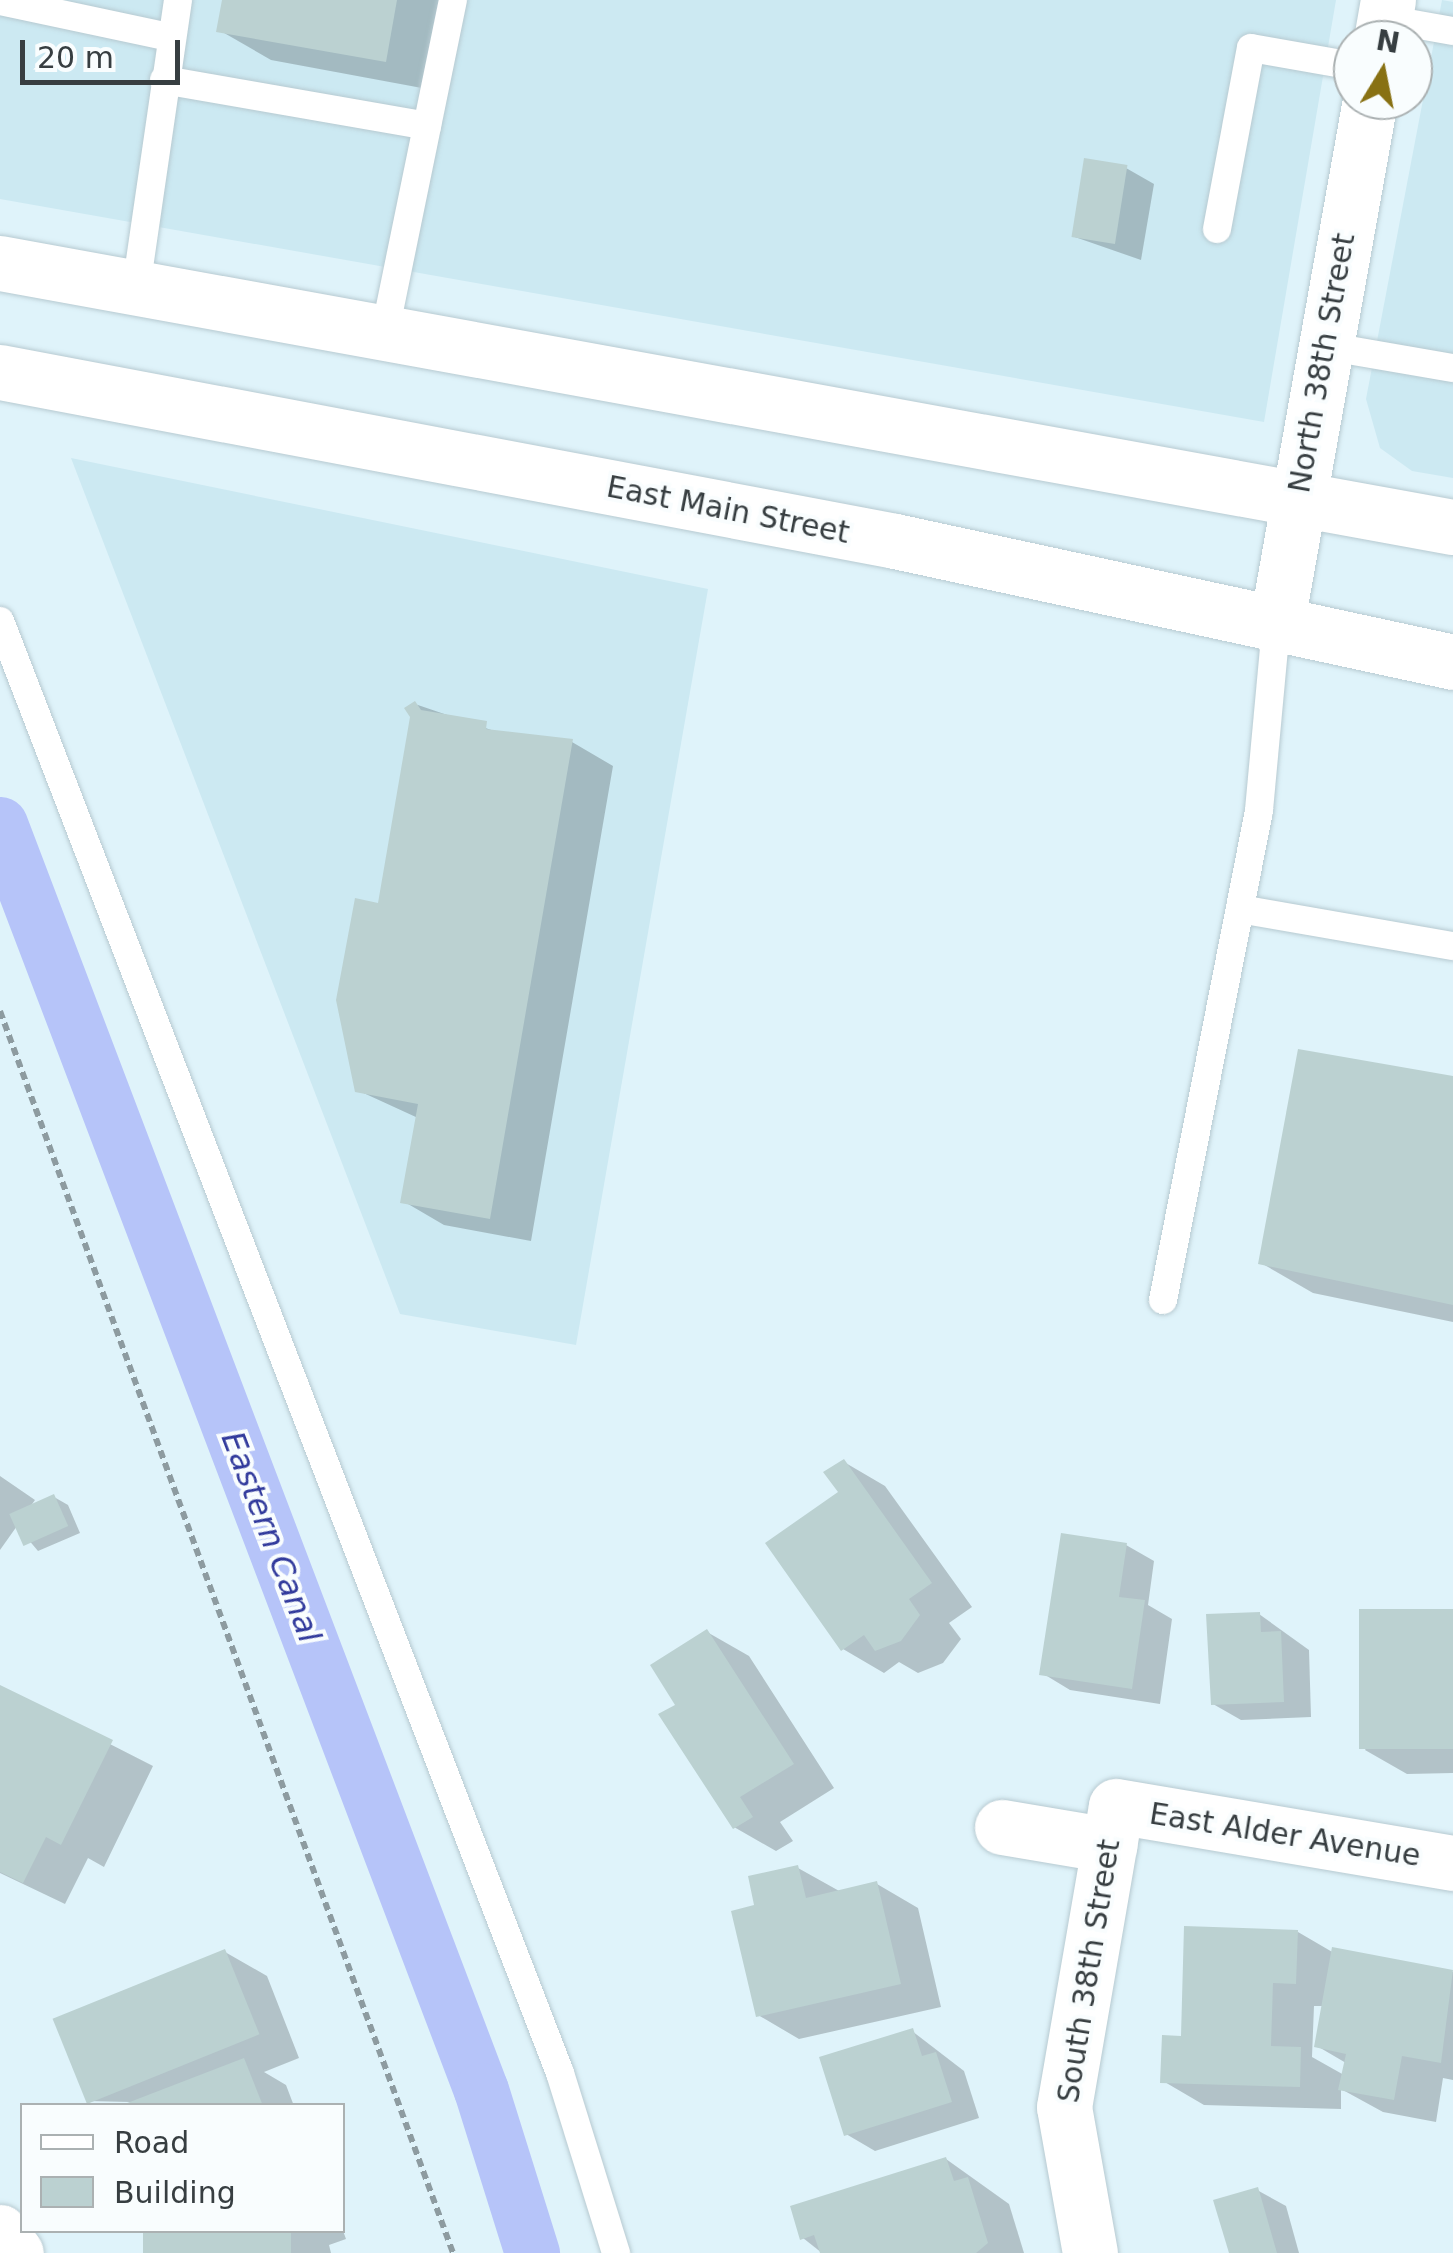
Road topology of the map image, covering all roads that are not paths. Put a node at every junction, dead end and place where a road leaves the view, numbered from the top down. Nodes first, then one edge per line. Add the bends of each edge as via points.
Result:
1 (0, 0) edge
2 (178, 0) edge
3 (452, 0) edge
4 (170, 37) junction
5 (1333, 62) edge
6 (164, 80) junction
7 (1366, 120) edge
8 (427, 126) junction
9 (1217, 230) dead end
10 (0, 263) edge
11 (136, 288) junction
12 (384, 336) junction
13 (1325, 346) junction
14 (1453, 368) edge
15 (0, 372) edge
16 (1298, 497) junction
17 (1453, 527) edge
18 (0, 621) edge
19 (1276, 627) junction
20 (1453, 662) edge
21 (1240, 909) junction
22 (1453, 946) edge
23 (1163, 1300) dead end
24 (1113, 1826) junction
25 (1002, 1828) dead end
26 (1453, 1863) edge
27 (0, 2232) edge
28 (16, 2253) edge
29 (616, 2253) edge
30 (1090, 2253) edge

1 - 4 lane
2 - 4 lane
3 - 8 lane
4 - 6 lane
5 - 9 lane via 1251,48
6 - 8 lane
6 - 11 lane
7 - 13 main road, North 38th Street
8 - 12 lane
10 - 11 main road
11 - 12 main road
12 - 16 main road
13 - 14 lane
13 - 16 main road, North 38th Street
15 - 19 main road, East Main Street via 895,541
16 - 17 main road
16 - 19 main road, North 38th Street
18 - 29 lane via 560,2073
19 - 20 main road, East Main Street
19 - 21 lane
21 - 22 lane
21 - 23 lane
24 - 25 main road, East Alder Avenue
24 - 26 main road, East Alder Avenue
24 - 30 main road, South 38th Street via 1064,2107
27 - 28 main road

